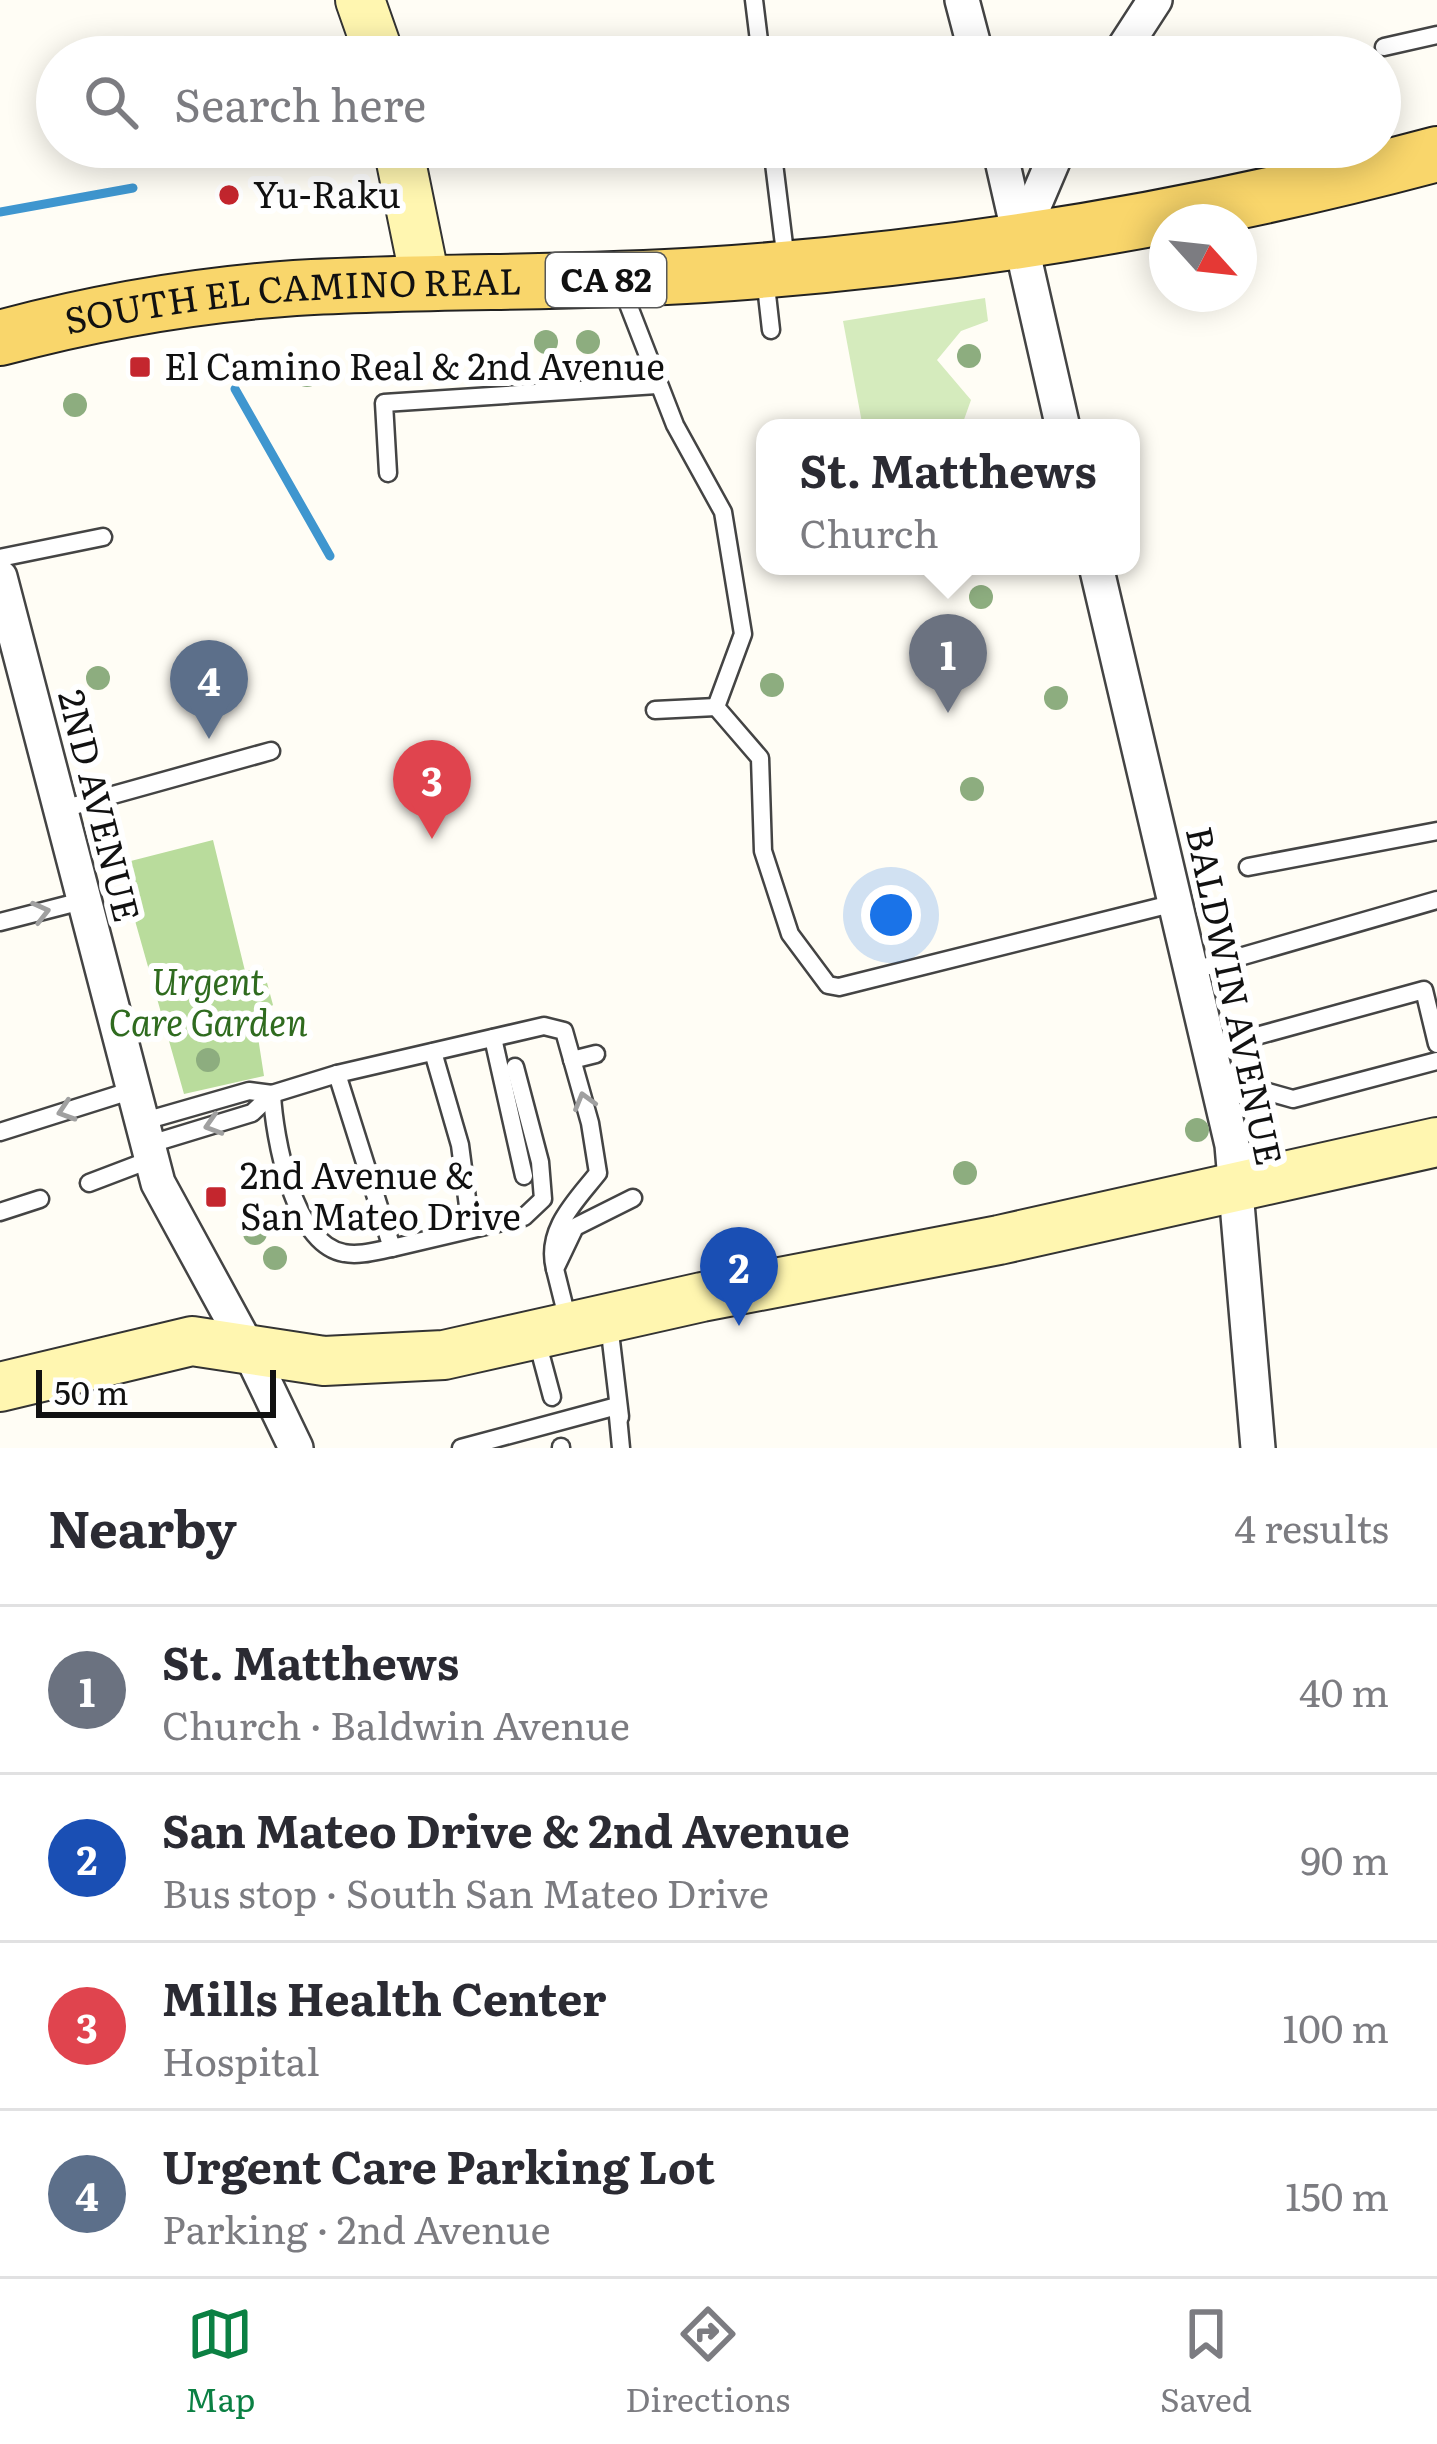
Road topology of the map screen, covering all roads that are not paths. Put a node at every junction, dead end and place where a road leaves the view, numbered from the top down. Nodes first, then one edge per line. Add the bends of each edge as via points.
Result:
1 (360, 0) edge
2 (754, 0) edge
3 (962, 0) edge
4 (1155, 0) edge
5 (1437, 35) edge
6 (373, 36) edge
7 (758, 36) edge
8 (971, 36) edge
9 (1132, 36) edge
10 (1401, 43) edge
11 (1437, 154) edge
12 (1401, 163) edge
13 (402, 168) edge
14 (773, 168) edge
15 (1003, 168) edge
16 (1050, 168) edge
17 (1379, 168) edge
18 (1019, 241) junction
19 (775, 269) junction
20 (618, 280) junction
21 (426, 284) junction
22 (771, 330) dead end
23 (0, 338) edge
24 (657, 386) junction
25 (1061, 419) edge
26 (388, 473) dead end
27 (103, 537) dead end
28 (0, 558) edge
29 (1098, 575) edge
30 (0, 577) edge
31 (716, 707) junction
32 (655, 710) dead end
33 (271, 751) dead end
34 (58, 810) junction
35 (1437, 832) edge
36 (1249, 867) dead end
37 (1437, 900) edge
38 (82, 901) junction
39 (1175, 903) junction
40 (0, 922) edge
41 (1191, 971) junction
42 (493, 1038) junction
43 (1437, 1044) edge
44 (433, 1052) junction
45 (596, 1054) dead end
46 (572, 1060) junction
47 (1437, 1061) edge
48 (1213, 1064) junction
49 (515, 1067) dead end
50 (337, 1074) junction
51 (272, 1094) junction
52 (143, 1129) junction
53 (0, 1132) edge
54 (1437, 1142) edge
55 (524, 1176) dead end
56 (88, 1184) dead end
57 (1237, 1188) junction
58 (633, 1198) dead end
59 (40, 1199) dead end
60 (0, 1212) edge
61 (470, 1229) junction
62 (392, 1248) junction
63 (555, 1269) junction
64 (571, 1326) junction
65 (248, 1348) junction
66 (0, 1388) edge
67 (552, 1396) dead end
68 (495, 1444) edge
69 (296, 1448) edge
70 (461, 1448) edge
71 (622, 1448) edge
72 (1258, 1448) edge

1 - 6 main road
2 - 7 lane
3 - 8 street
4 - 9 street
5 - 10 lane
11 - 12 main road, CA 82
13 - 21 main road
14 - 19 lane
15 - 18 street
16 - 18 street
17 - 18 main road, CA 82
18 - 19 main road, SOUTH EL CAMINO REAL / CA 82
18 - 25 street
19 - 20 main road, SOUTH EL CAMINO REAL / CA 82
19 - 22 lane
20 - 21 main road, SOUTH EL CAMINO REAL / CA 82
20 - 24 lane
21 - 23 main road, SOUTH EL CAMINO REAL / CA 82 via 228,294
24 - 26 lane via 384,404
24 - 31 lane via 722,512 742,634
27 - 28 lane
29 - 39 street, BALDWIN AVENUE
30 - 34 street, 2ND AVENUE
31 - 32 lane
31 - 39 lane via 760,758 763,851 790,934 829,985
33 - 34 lane
34 - 38 street, 2ND AVENUE
35 - 36 lane
37 - 41 lane
40 -> 38 lane
38 - 52 street, 2ND AVENUE
39 - 41 street, BALDWIN AVENUE
41 - 48 street, BALDWIN AVENUE
42 - 44 lane
42 - 46 lane via 544,1026 564,1031
42 - 55 lane
43 - 48 lane via 1424,990
44 - 50 lane
44 - 61 lane via 460,1145
45 - 46 lane
63 -> 46 lane via 556,1229 598,1173
47 - 48 lane via 1293,1099
48 - 57 street, BALDWIN AVENUE
49 - 61 lane via 543,1198 524,1217
50 - 51 lane
50 - 62 lane
51 -> 52 lane via 252,1113
51 - 62 lane via 279,1155 319,1240 340,1253
52 -> 53 lane
52 - 56 lane
52 - 65 street, 2ND AVENUE via 158,1183
54 - 57 main road
57 - 64 main road
57 - 72 street, BALDWIN AVENUE
58 - 63 lane via 575,1227
59 - 60 lane
61 - 62 lane
63 - 64 lane
64 - 65 main road via 444,1355 324,1361
64 - 67 lane
64 - 71 lane
65 - 66 main road via 192,1341
65 - 69 street, 2ND AVENUE
68 - 70 lane
68 - 71 lane via 617,1406

